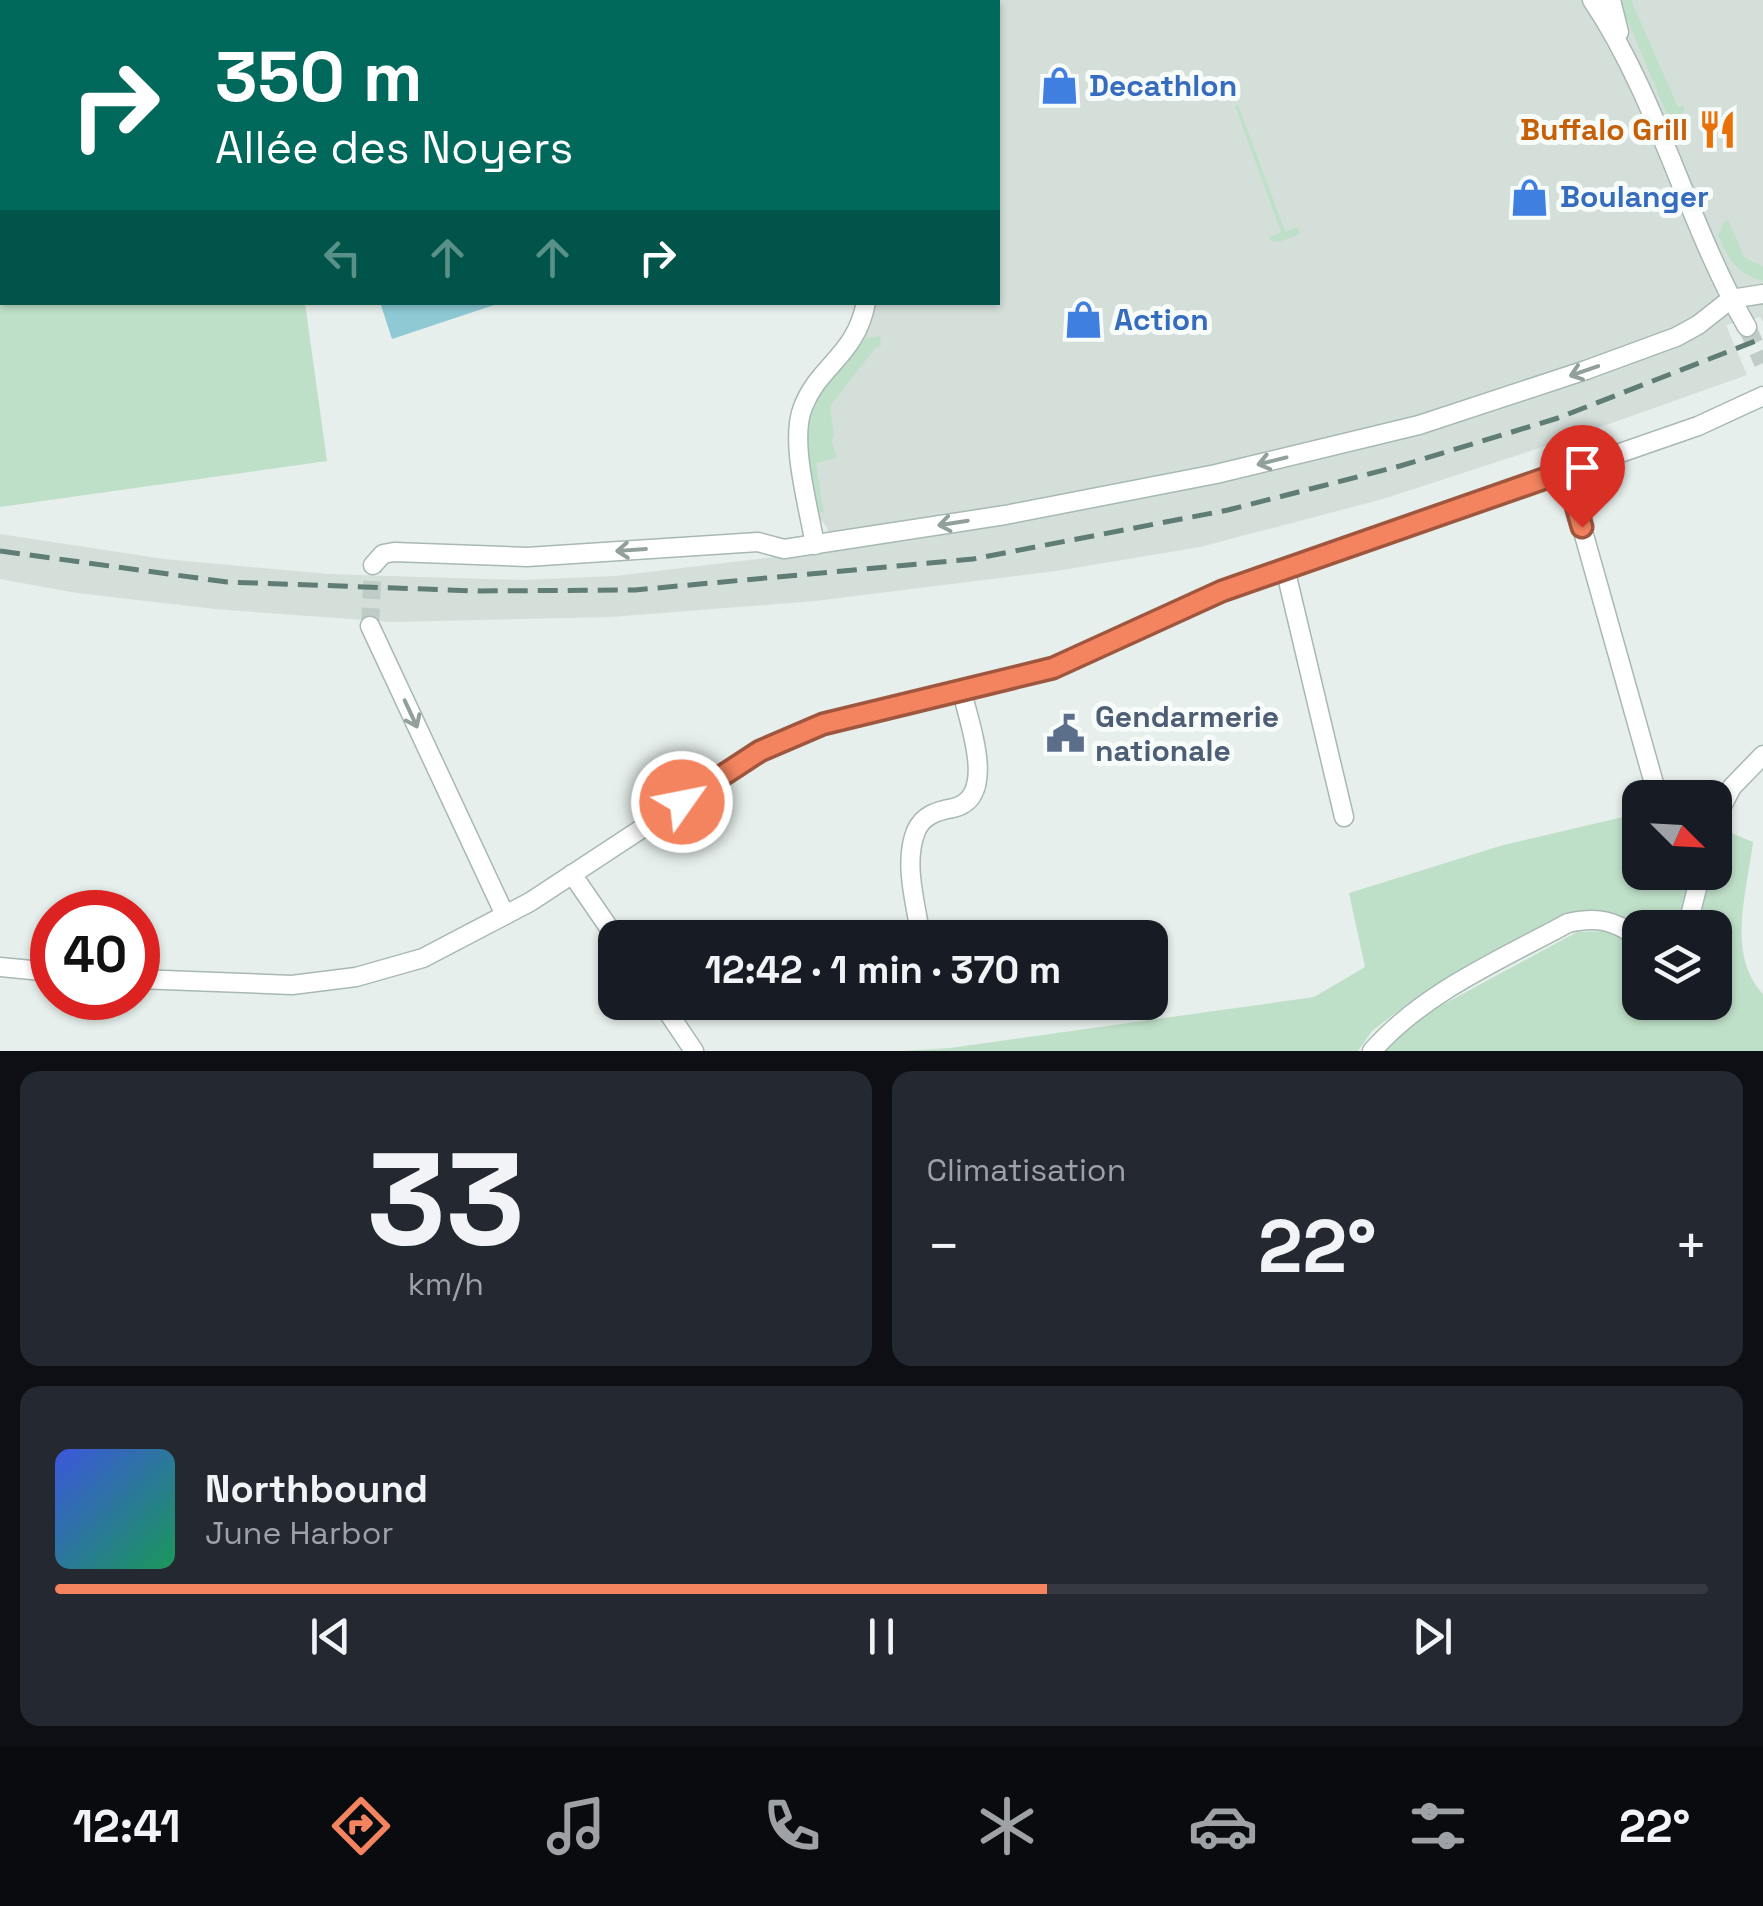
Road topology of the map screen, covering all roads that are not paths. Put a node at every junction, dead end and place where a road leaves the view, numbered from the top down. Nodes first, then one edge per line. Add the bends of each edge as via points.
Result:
1 (1592, 0) edge
2 (1611, 0) edge
3 (1626, 56) junction
4 (1763, 294) edge
5 (1731, 299) junction
6 (865, 305) edge
7 (1748, 327) tunnel mouth
8 (1763, 396) edge
9 (1566, 471) junction
10 (815, 545) junction
11 (373, 565) dead end
12 (1285, 568) junction
13 (370, 626) tunnel mouth
14 (962, 691) junction
15 (1763, 756) edge
16 (1653, 780) edge
17 (1732, 787) edge
18 (1344, 817) dead end
19 (572, 874) junction
20 (505, 915) junction
21 (604, 920) edge
22 (918, 920) edge
23 (1622, 928) edge
24 (0, 968) edge
25 (30, 970) edge
26 (160, 981) edge
27 (673, 1020) edge
28 (694, 1051) edge
29 (1372, 1051) edge

1 - 3 street
2 - 3 street
3 - 5 street
4 - 5 street
5 - 7 street
5 -> 10 street via 1676,337 1420,425 1216,474
6 - 10 street via 857,335 803,405 799,422
8 - 9 street
9 - 12 street
9 - 16 street
10 -> 11 street via 758,542 528,557 394,552
12 - 14 street via 1053,668
12 - 18 street
13 -> 20 street
14 - 19 street via 823,724 760,751
14 - 22 street via 980,770 962,806 932,812 917,827 909,856
15 - 17 street
19 - 20 street
19 - 21 street
20 - 26 street via 423,958 356,977 292,985
23 - 29 street via 1605,919 1568,923 1446,990
24 - 25 street
27 - 28 street

